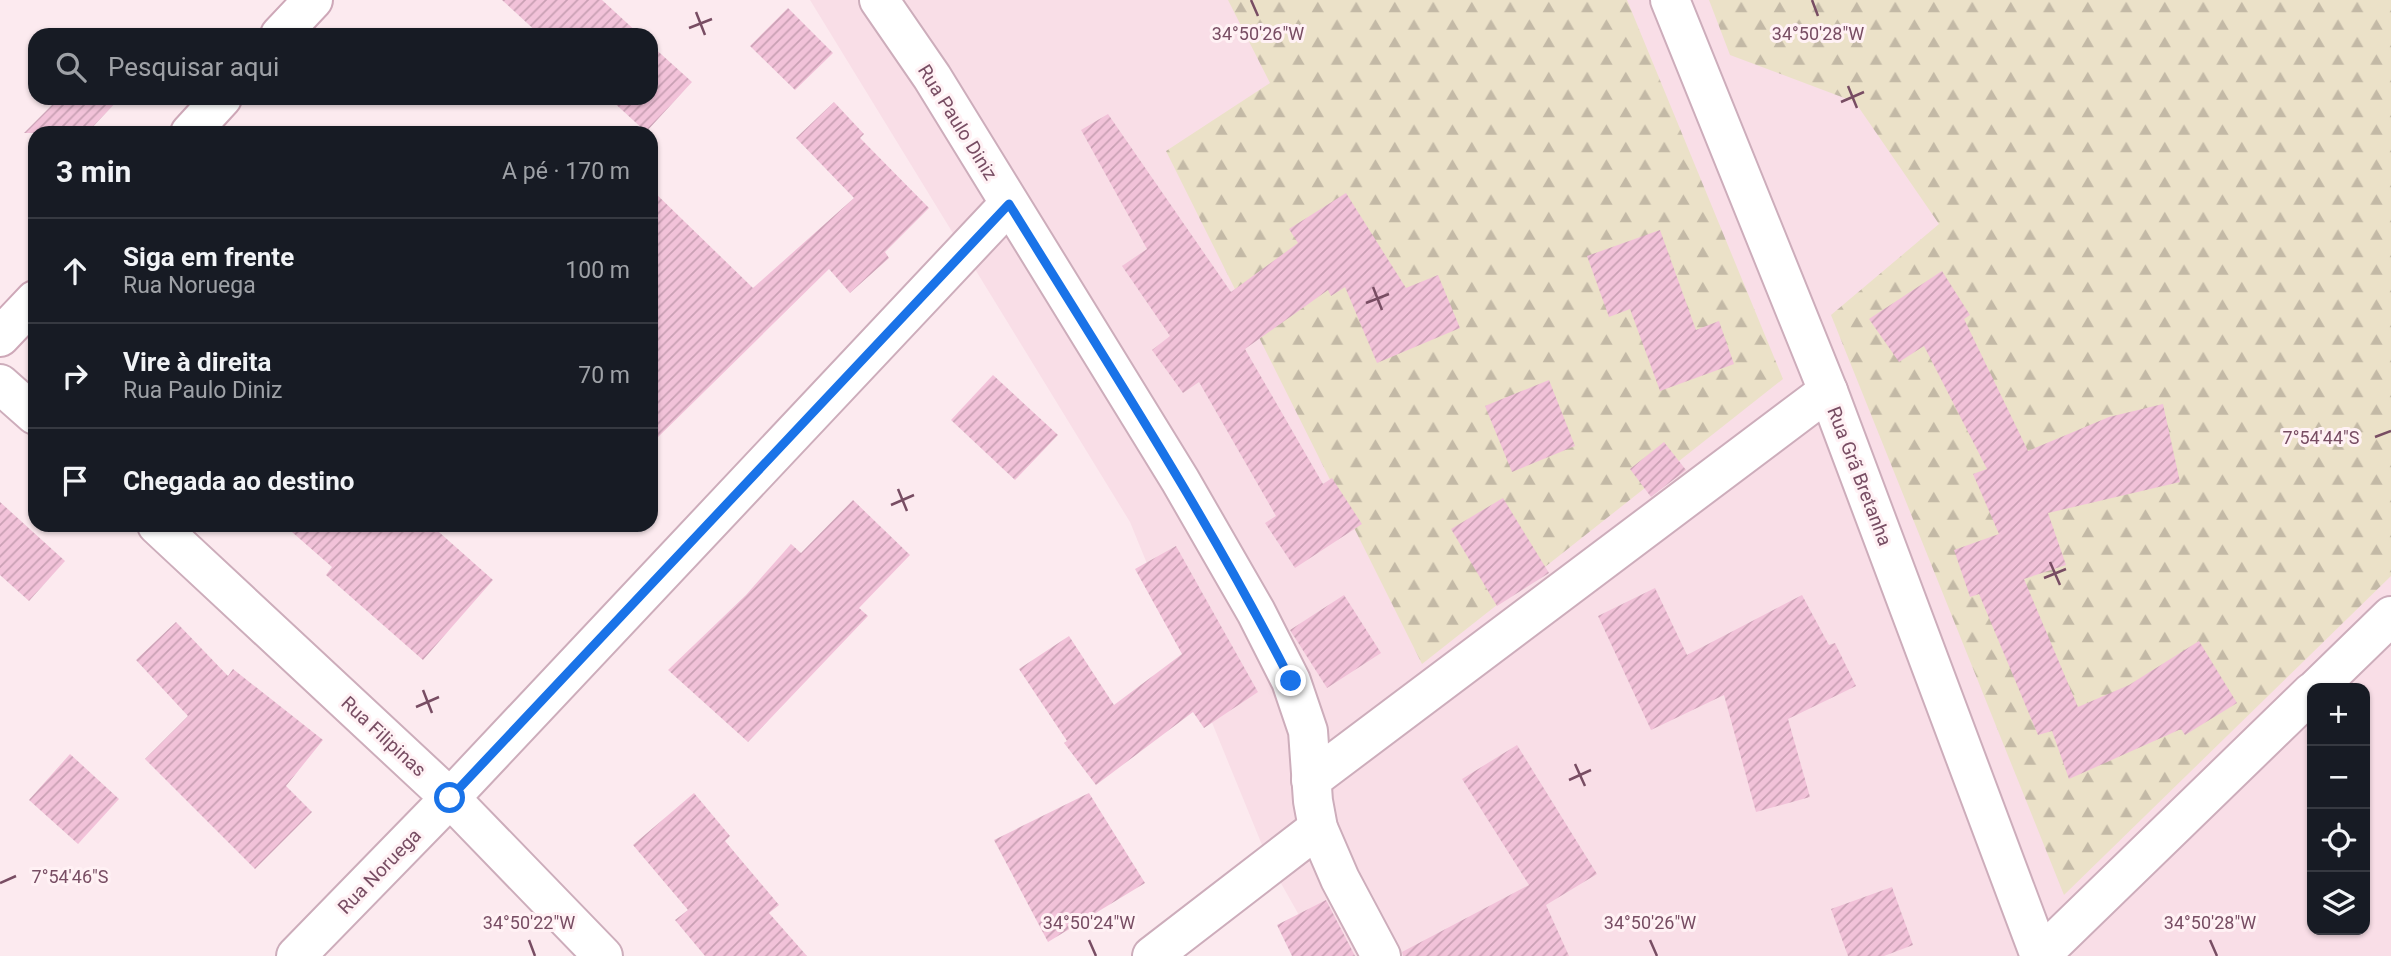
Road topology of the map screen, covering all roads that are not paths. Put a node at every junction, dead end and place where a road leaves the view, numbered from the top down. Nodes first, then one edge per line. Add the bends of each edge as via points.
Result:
1 (313, 0) edge
2 (879, 0) edge
3 (1670, 0) edge
4 (287, 28) edge
5 (216, 105) edge
6 (196, 126) edge
7 (1009, 204) junction
8 (28, 307) edge
9 (0, 337) edge
10 (0, 384) edge
11 (1828, 391) junction
12 (28, 409) edge
13 (165, 532) edge
14 (2391, 616) edge
15 (2321, 683) edge
16 (2307, 697) edge
17 (1311, 780) junction
18 (450, 798) junction
19 (1318, 828) junction
20 (296, 956) edge
21 (603, 956) edge
22 (1152, 956) edge
23 (1381, 956) edge
24 (2040, 956) edge

1 - 4 street
2 - 7 street, Rua Paulo Diniz
3 - 11 street, Rua Grã Bretanha
5 - 6 street
7 - 17 street, Rua Paulo Diniz via 1256,612 1291,681 1308,731
7 - 18 street, Rua Noruega
8 - 9 street
10 - 12 street
11 - 17 street
11 - 24 street, Rua Grã Bretanha
13 - 18 street, Rua Filipinas
14 - 15 street
16 - 24 street
17 - 19 street, Rua Paulo Diniz
18 - 20 street, Rua Noruega
18 - 21 street, Rua Filipinas
19 - 22 street
19 - 23 street, Rua Paulo Diniz

